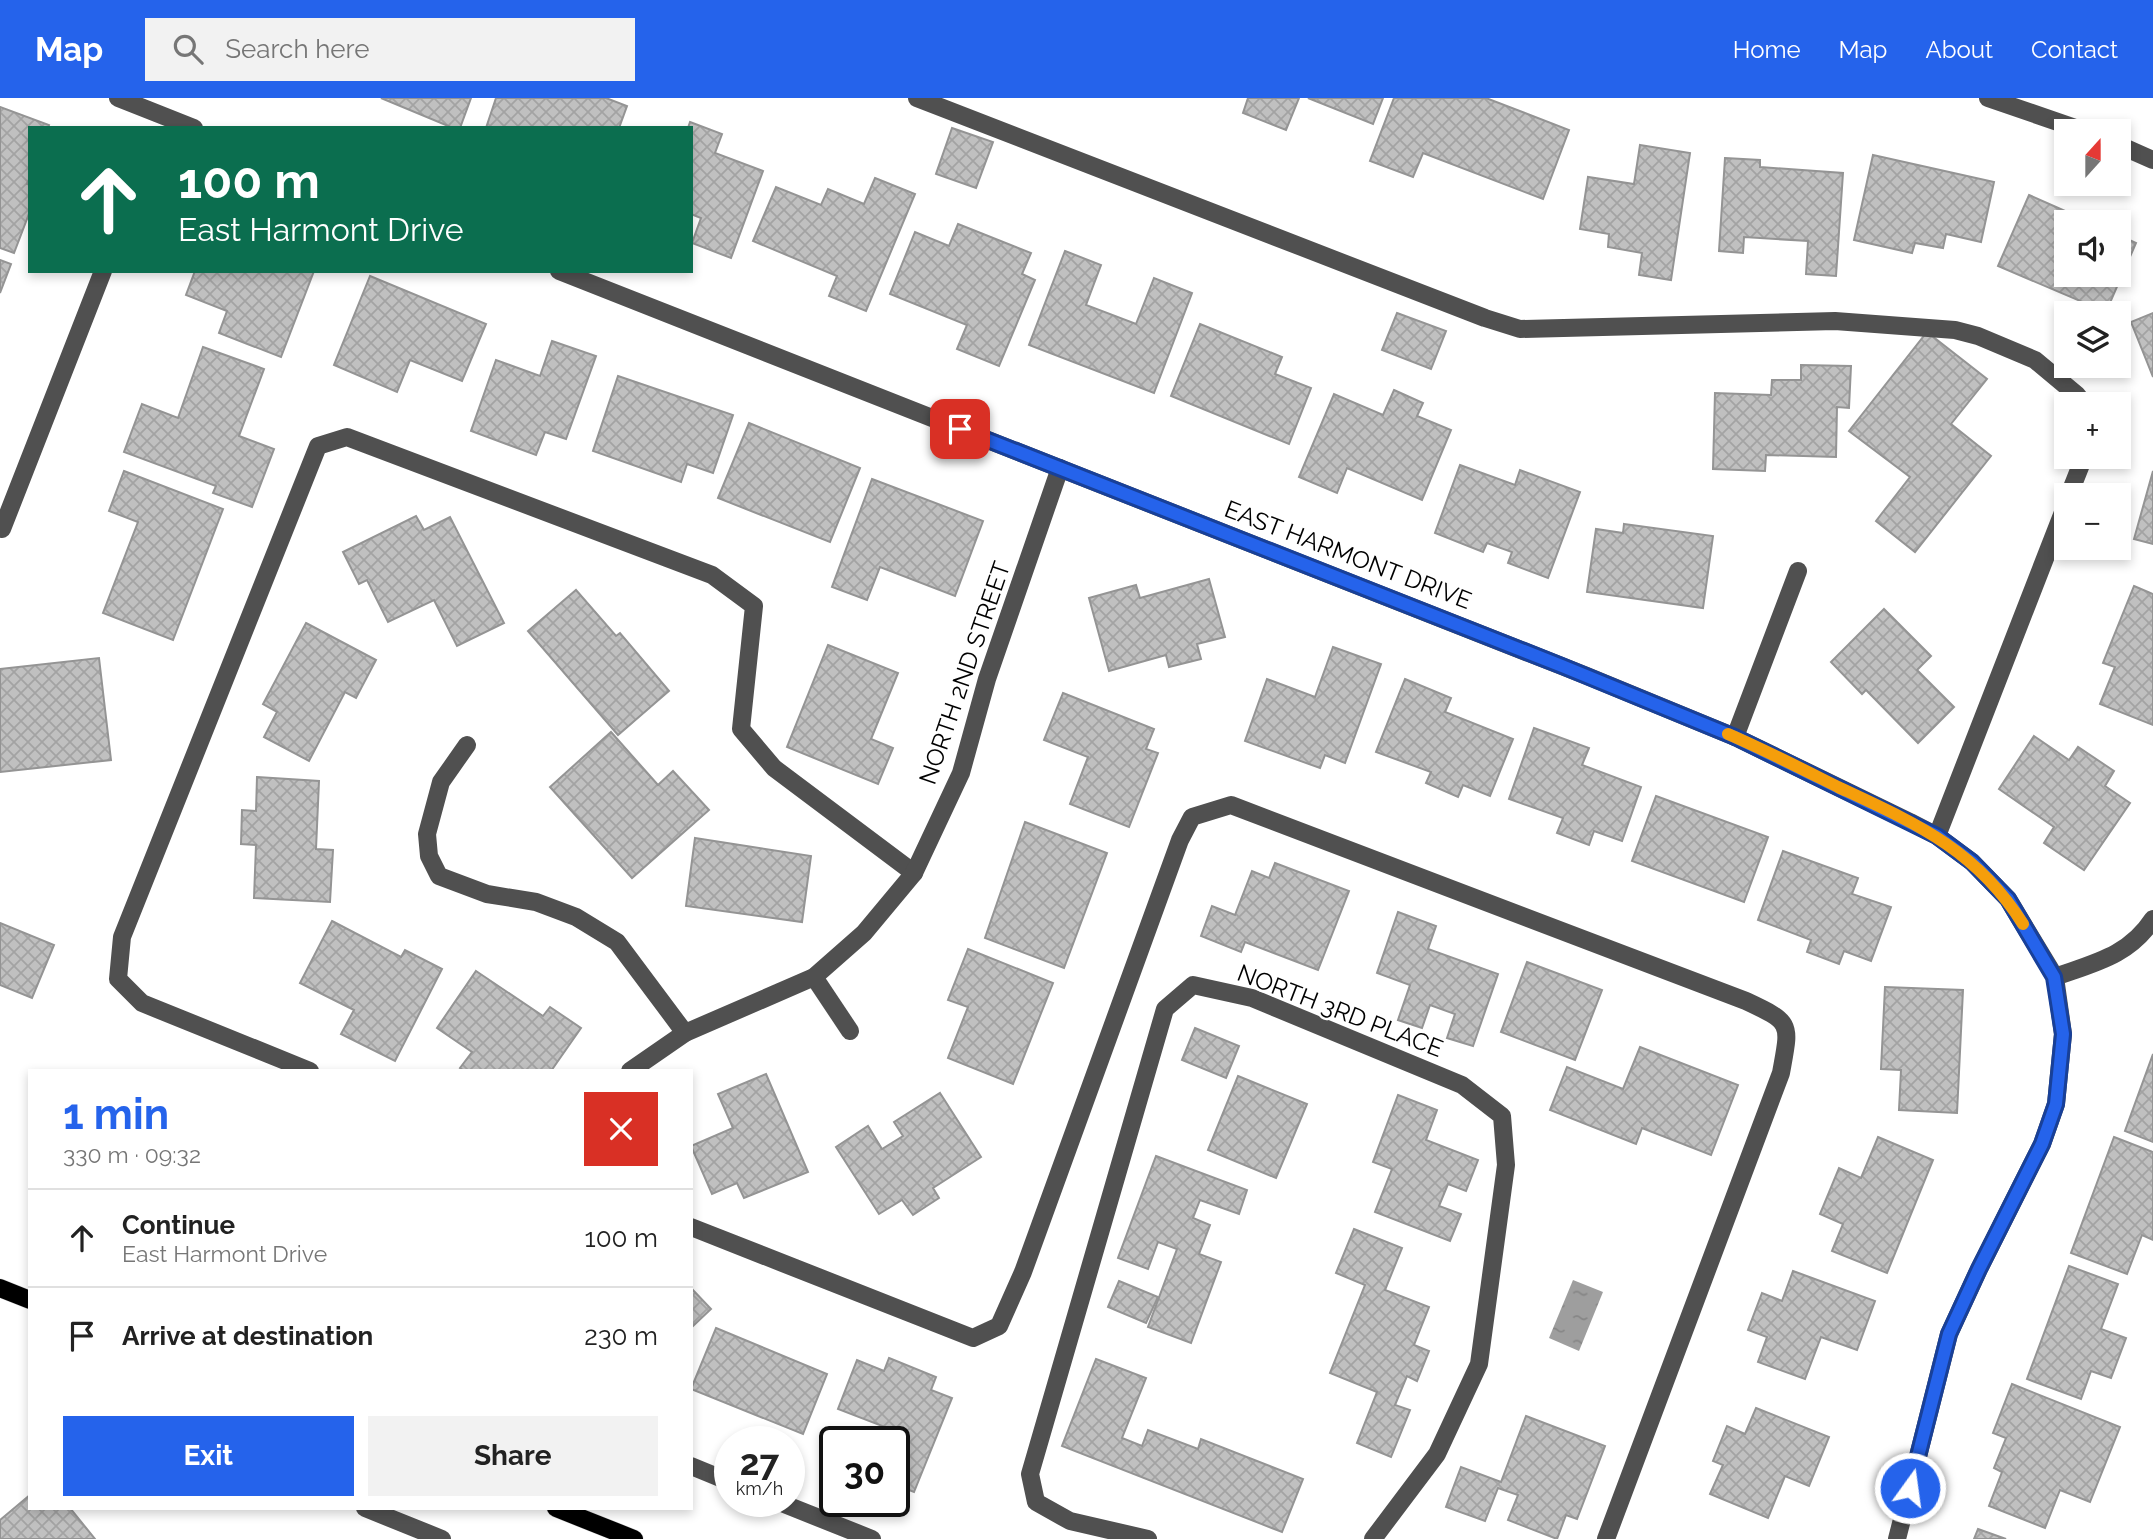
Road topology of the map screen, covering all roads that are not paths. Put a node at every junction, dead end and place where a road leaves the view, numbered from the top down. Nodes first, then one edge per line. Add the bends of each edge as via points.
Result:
1 (118, 98) edge
2 (917, 98) edge
3 (1988, 98) edge
4 (2054, 121) edge
5 (161, 122) edge
6 (183, 126) edge
7 (2132, 151) edge
8 (2153, 160) edge
9 (102, 273) edge
10 (564, 273) edge
11 (2073, 392) edge
12 (1060, 468) junction
13 (2, 529) dead end
14 (2054, 535) edge
15 (1798, 571) dead end
16 (1735, 737) junction
17 (467, 745) dead end
18 (1937, 836) junction
19 (914, 873) junction
20 (2153, 919) edge
21 (814, 977) junction
22 (2054, 977) junction
23 (850, 1031) dead end
24 (685, 1033) junction
25 (305, 1069) edge
26 (633, 1069) edge
27 (693, 1228) edge
28 (0, 1288) edge
29 (28, 1297) edge
30 (693, 1467) edge
31 (714, 1475) edge
32 (370, 1510) edge
33 (561, 1510) edge
34 (805, 1512) edge
35 (442, 1539) edge
36 (634, 1539) edge
37 (872, 1539) edge
38 (1149, 1539) edge
39 (1373, 1539) edge
40 (1606, 1539) edge
41 (1897, 1539) edge

1 - 5 street
2 - 11 street via 1520,329 1835,321 1955,330 2035,360
3 - 4 street
5 - 6 street
7 - 8 street
9 - 13 street
10 - 12 street, EAST HARMONT DRIVE
12 - 16 street, EAST HARMONT DRIVE
12 - 19 street, NORTH 2ND STREET via 986,679 961,772
14 - 18 street
15 - 16 street
16 - 18 street, EAST HARMONT DRIVE
17 - 24 street via 441,782 427,834 429,856 439,876 487,894 536,901 576,917 617,942
18 - 22 street, EAST HARMONT DRIVE via 1972,862 2008,899
19 - 21 street, NORTH 2ND STREET via 864,933
19 - 25 street via 774,768 741,729 754,606 712,575 347,437 318,446 122,937 118,979 142,1003
20 - 22 street via 2127,949
21 - 23 street
21 - 24 street, NORTH 2ND STREET
22 - 41 street via 2063,1034 2056,1104 2042,1144 1949,1334
24 - 26 street, NORTH 2ND STREET
27 - 40 street via 973,1338 999,1326 1023,1272 1180,841 1192,817 1231,805 1746,1001 1778,1016 1788,1033 1781,1073
28 - 29 main road
30 - 31 street
32 - 35 street
33 - 36 main road
34 - 37 street
38 - 39 street, NORTH 3RD PLACE via 1070,1521 1036,1502 1030,1474 1165,1009 1193,985 1252,998 1462,1085 1502,1116 1506,1165 1479,1364 1437,1454

